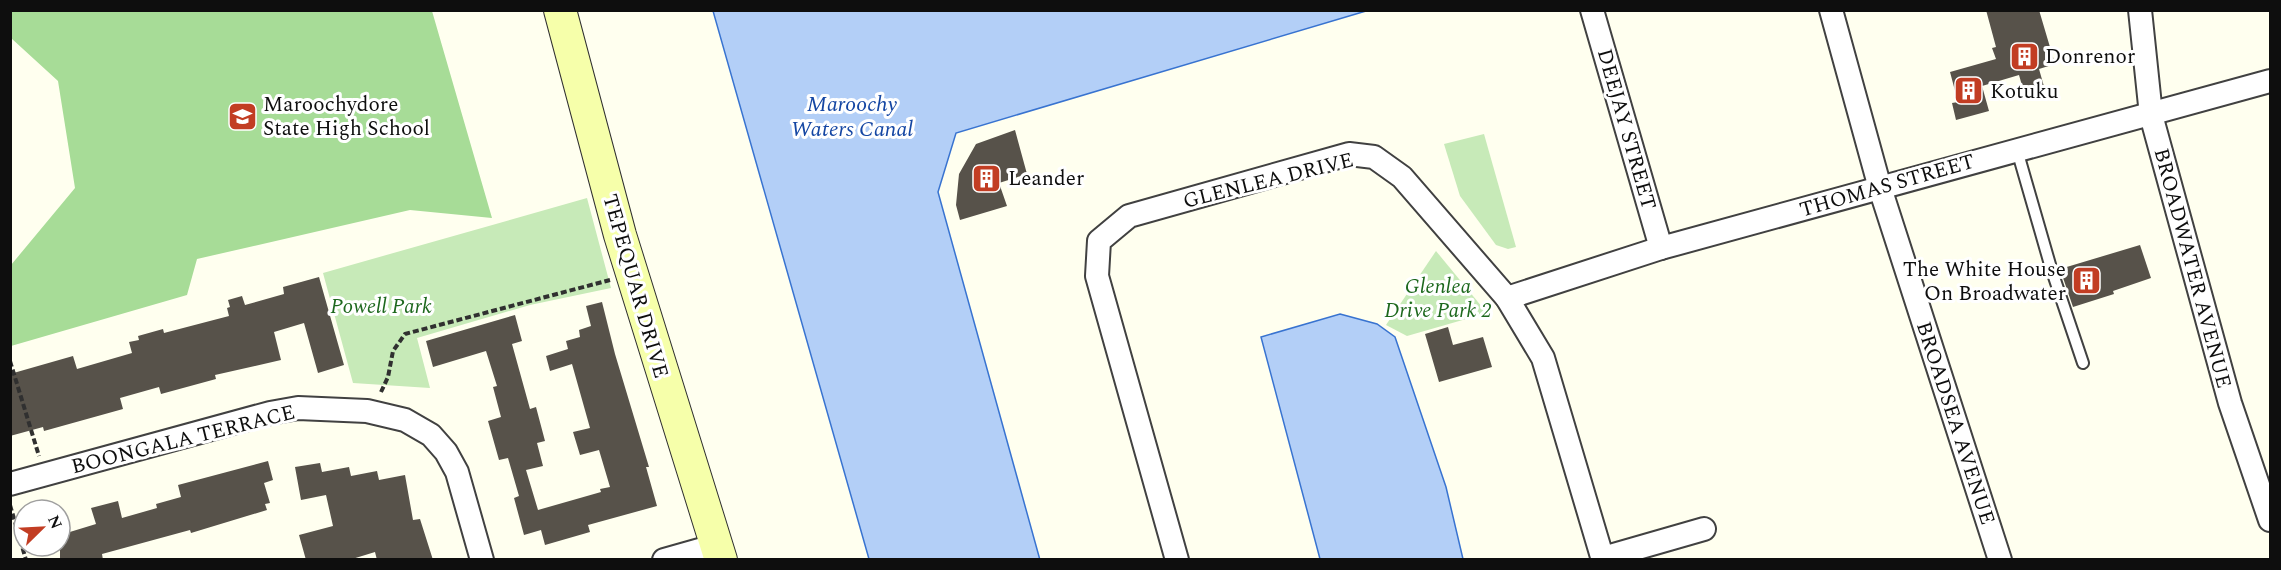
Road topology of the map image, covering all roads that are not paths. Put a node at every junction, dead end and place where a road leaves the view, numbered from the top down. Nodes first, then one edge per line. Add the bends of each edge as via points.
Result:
1 (560, 10) edge
2 (1592, 10) edge
3 (1831, 10) edge
4 (2140, 10) edge
5 (2271, 81) edge
6 (2151, 115) junction
7 (2017, 149) junction
8 (1880, 188) junction
9 (1661, 248) junction
10 (1507, 298) junction
11 (2083, 363) dead end
12 (10, 484) edge
13 (2271, 520) edge
14 (1704, 529) dead end
15 (719, 552) edge
16 (1603, 559) edge
17 (482, 560) edge
18 (664, 560) edge
19 (1177, 560) edge
20 (2000, 560) edge

1 - 15 street, TEPEQUAR DRIVE via 620,235
2 - 9 street, DEEJAY STREET
3 - 8 street, BROADSEA AVENUE
4 - 6 street, BROADWATER AVENUE
5 - 6 street, THOMAS STREET
6 - 7 street, THOMAS STREET
6 - 13 street, BROADWATER AVENUE via 2230,403
7 - 8 street, THOMAS STREET
7 - 11 lane
8 - 9 street, THOMAS STREET
8 - 20 street, BROADSEA AVENUE
9 - 10 street, THOMAS STREET
10 - 16 street, GLENLEA DRIVE via 1543,358
10 - 19 street, GLENLEA DRIVE via 1402,177 1374,157 1349,154 1129,216 1099,241 1097,276
12 - 17 street, BOONGALA TERRACE via 270,412 298,408 367,411 405,420 431,435 446,452 457,472
14 - 16 street
15 - 18 street

